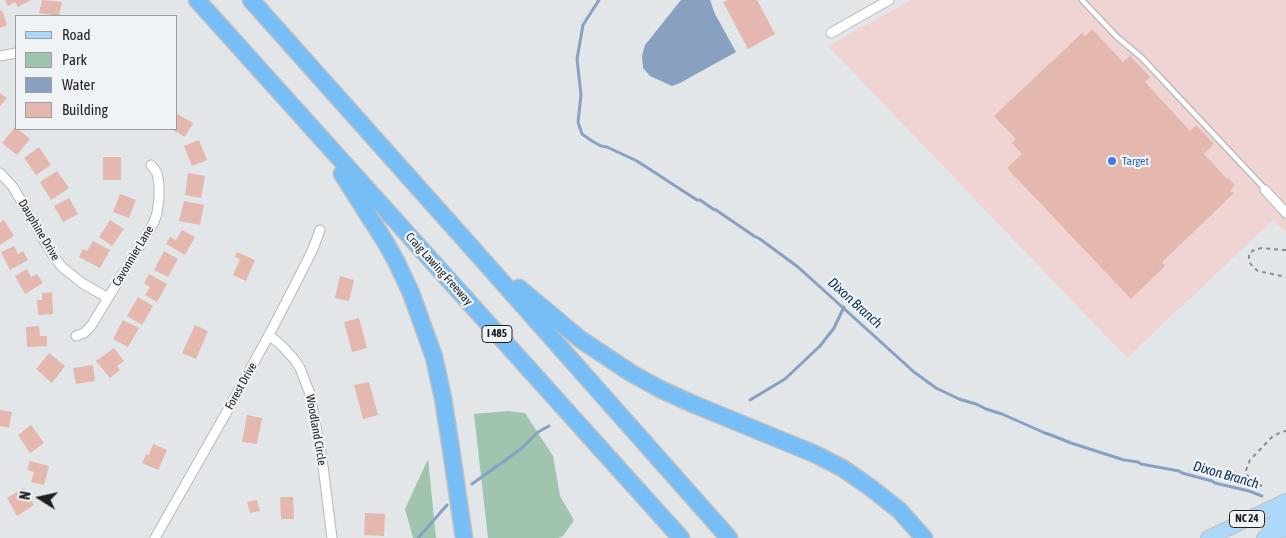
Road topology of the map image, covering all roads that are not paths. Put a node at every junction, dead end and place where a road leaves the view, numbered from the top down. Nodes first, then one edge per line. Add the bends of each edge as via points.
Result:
1 (197, 0) edge
2 (251, 0) edge
3 (890, 0) edge
4 (1082, 0) edge
5 (830, 33) dead end
6 (15, 53) edge
7 (0, 56) edge
8 (314, 130) junction
9 (151, 165) dead end
10 (0, 173) edge
11 (1265, 190) junction
12 (1286, 205) edge
13 (1286, 213) edge
14 (320, 230) dead end
15 (473, 249) junction
16 (108, 298) junction
17 (269, 335) junction
18 (76, 336) dead end
19 (1286, 501) edge
20 (1286, 516) edge
21 (1286, 528) edge
22 (1267, 537) edge
23 (155, 538) edge
24 (332, 538) edge
25 (464, 538) edge
26 (681, 538) edge
27 (729, 538) edge
28 (924, 538) edge
29 (1208, 538) edge

1 - 8 highway, Craig Lawing Freeway / I 485
2 - 15 highway
3 - 5 street
4 - 11 lane via 1142,58
6 - 7 street
8 - 25 highway via 386,243 422,323 443,398
8 - 26 highway, Craig Lawing Freeway / I 485
9 - 16 street, Cavonnier Lane via 160,184 157,213 148,234
10 - 16 street, Dauphine Drive via 13,186 62,267
11 - 12 street
11 - 13 street
14 - 17 street, Forest Drive
15 - 27 highway
15 - 28 highway via 580,339 631,373 668,393 844,469 899,510
16 - 18 street, Cavonnier Lane via 91,326
17 - 23 street, Forest Drive
17 - 24 street, Woodland Circle via 294,359 309,389
19 - 29 main road, NC 24
20 - 22 main road via 1272,525
21 - 22 main road, NC 24

